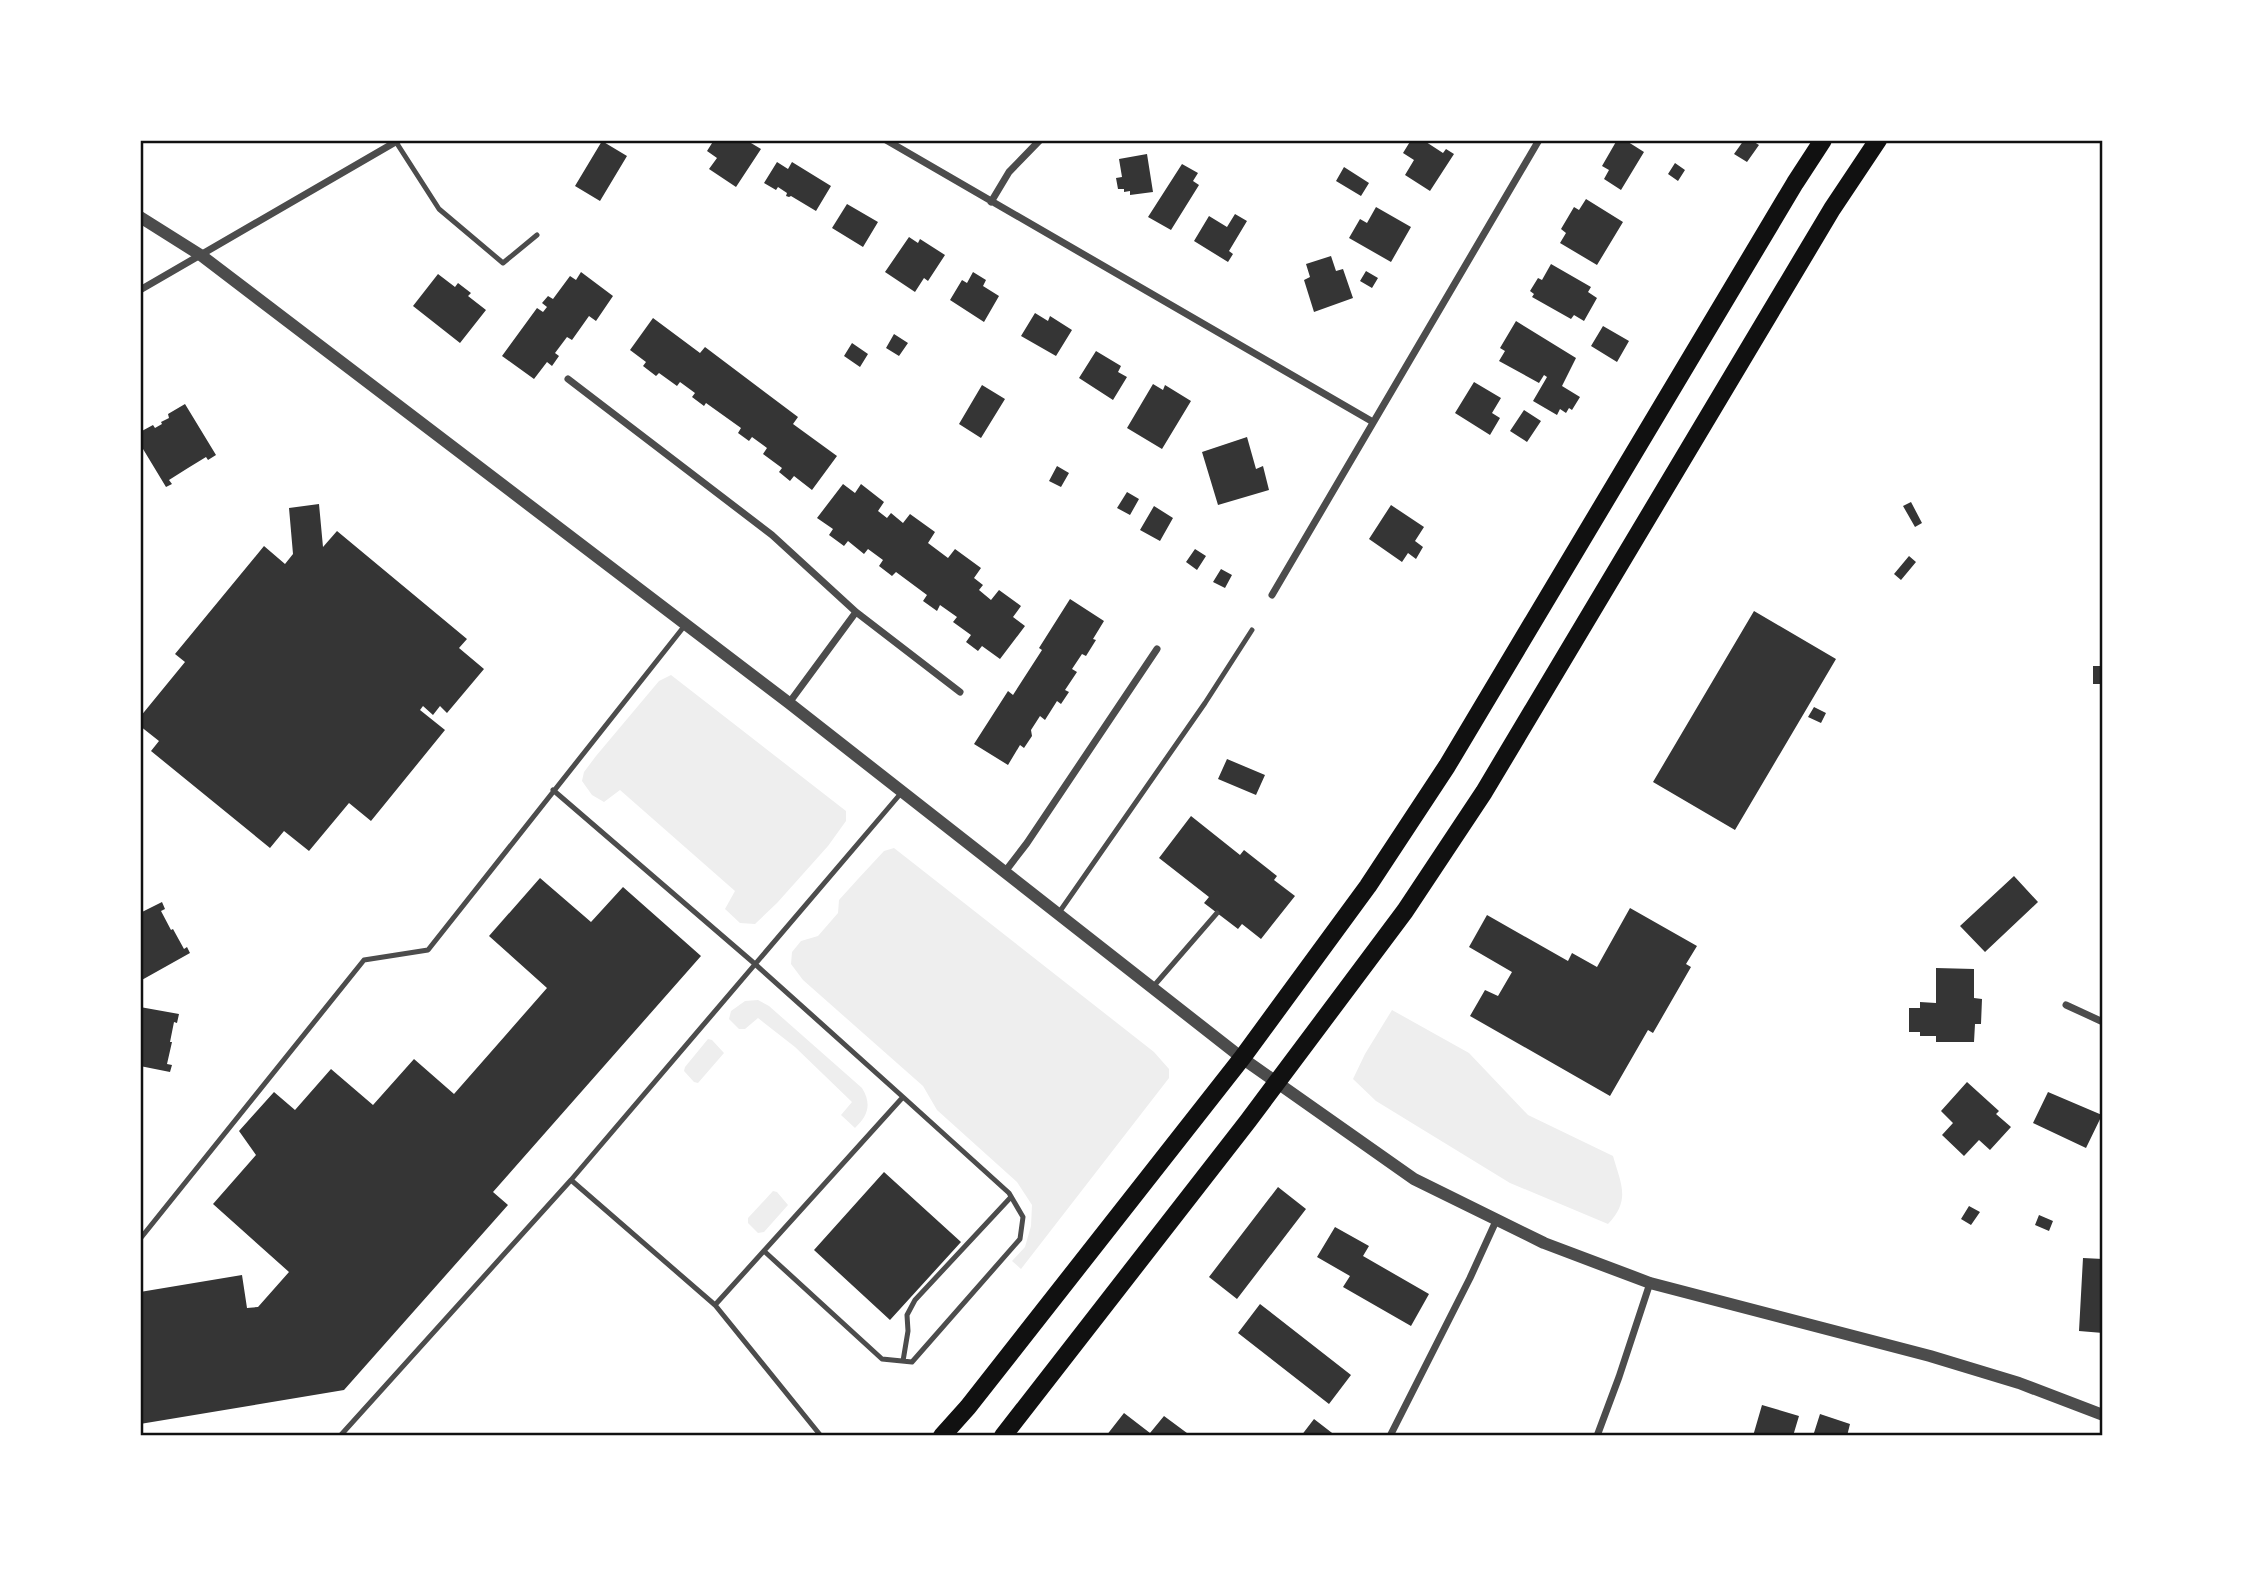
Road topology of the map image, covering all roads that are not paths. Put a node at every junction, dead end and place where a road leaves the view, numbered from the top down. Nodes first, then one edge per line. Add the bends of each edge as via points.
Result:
1 (886, 140) edge
2 (1040, 140) edge
3 (1539, 140) edge
4 (1824, 140) edge
5 (1878, 140) edge
6 (397, 141) edge
7 (991, 202) junction
8 (140, 217) edge
9 (537, 234) dead end
10 (202, 256) junction
11 (140, 290) edge
12 (568, 379) dead end
13 (1373, 422) junction
14 (1272, 595) dead end
15 (856, 612) junction
16 (686, 624) junction
17 (1251, 629) dead end
18 (1157, 649) dead end
19 (960, 692) dead end
20 (789, 703) junction
21 (553, 790) junction
22 (902, 792) junction
23 (1004, 873) junction
24 (1217, 913) dead end
25 (1058, 914) junction
26 (755, 964) junction
27 (1152, 988) junction
28 (2066, 1005) dead end
29 (2103, 1022) edge
30 (1242, 1058) junction
31 (1276, 1083) junction
32 (904, 1097) junction
33 (571, 1180) junction
34 (1011, 1196) junction
35 (1496, 1221) junction
36 (140, 1239) edge
37 (764, 1251) junction
38 (1650, 1283) junction
39 (715, 1305) junction
40 (903, 1361) junction
41 (2103, 1415) edge
42 (337, 1436) edge
43 (821, 1436) edge
44 (942, 1436) edge
45 (1003, 1436) edge
46 (1390, 1436) edge
47 (1597, 1436) edge

1 - 7 street
2 - 7 street via 1009,172
3 - 13 street
4 - 30 main road via 1447,766 1368,886
5 - 31 main road via 1832,209 1484,792 1405,911
6 - 9 lane via 439,209 503,263
6 - 10 street
7 - 13 street
8 - 10 street
10 - 11 street
10 - 16 street
12 - 15 street via 772,535
13 - 14 street
15 - 19 street
15 - 20 street
16 - 20 street
16 - 21 lane
17 - 25 lane
18 - 23 street
20 - 22 street
21 - 26 lane
21 - 36 lane via 428,950 364,960
22 - 23 street
22 - 26 lane
23 - 25 street
24 - 27 lane
25 - 27 street
26 - 32 lane
26 - 33 lane
27 - 30 street
28 - 29 street
30 - 31 street
30 - 44 main road
31 - 35 street via 1414,1179
31 - 45 main road
32 - 34 lane
32 - 37 lane
33 - 39 lane
33 - 42 lane
34 - 40 lane via 915,1300 906,1315
34 - 40 lane via 1023,1217 1020,1239 912,1362
35 - 38 street
35 - 46 street
37 - 39 lane
37 - 40 lane via 882,1359
38 - 41 street via 1930,1356
38 - 47 street
39 - 43 lane

